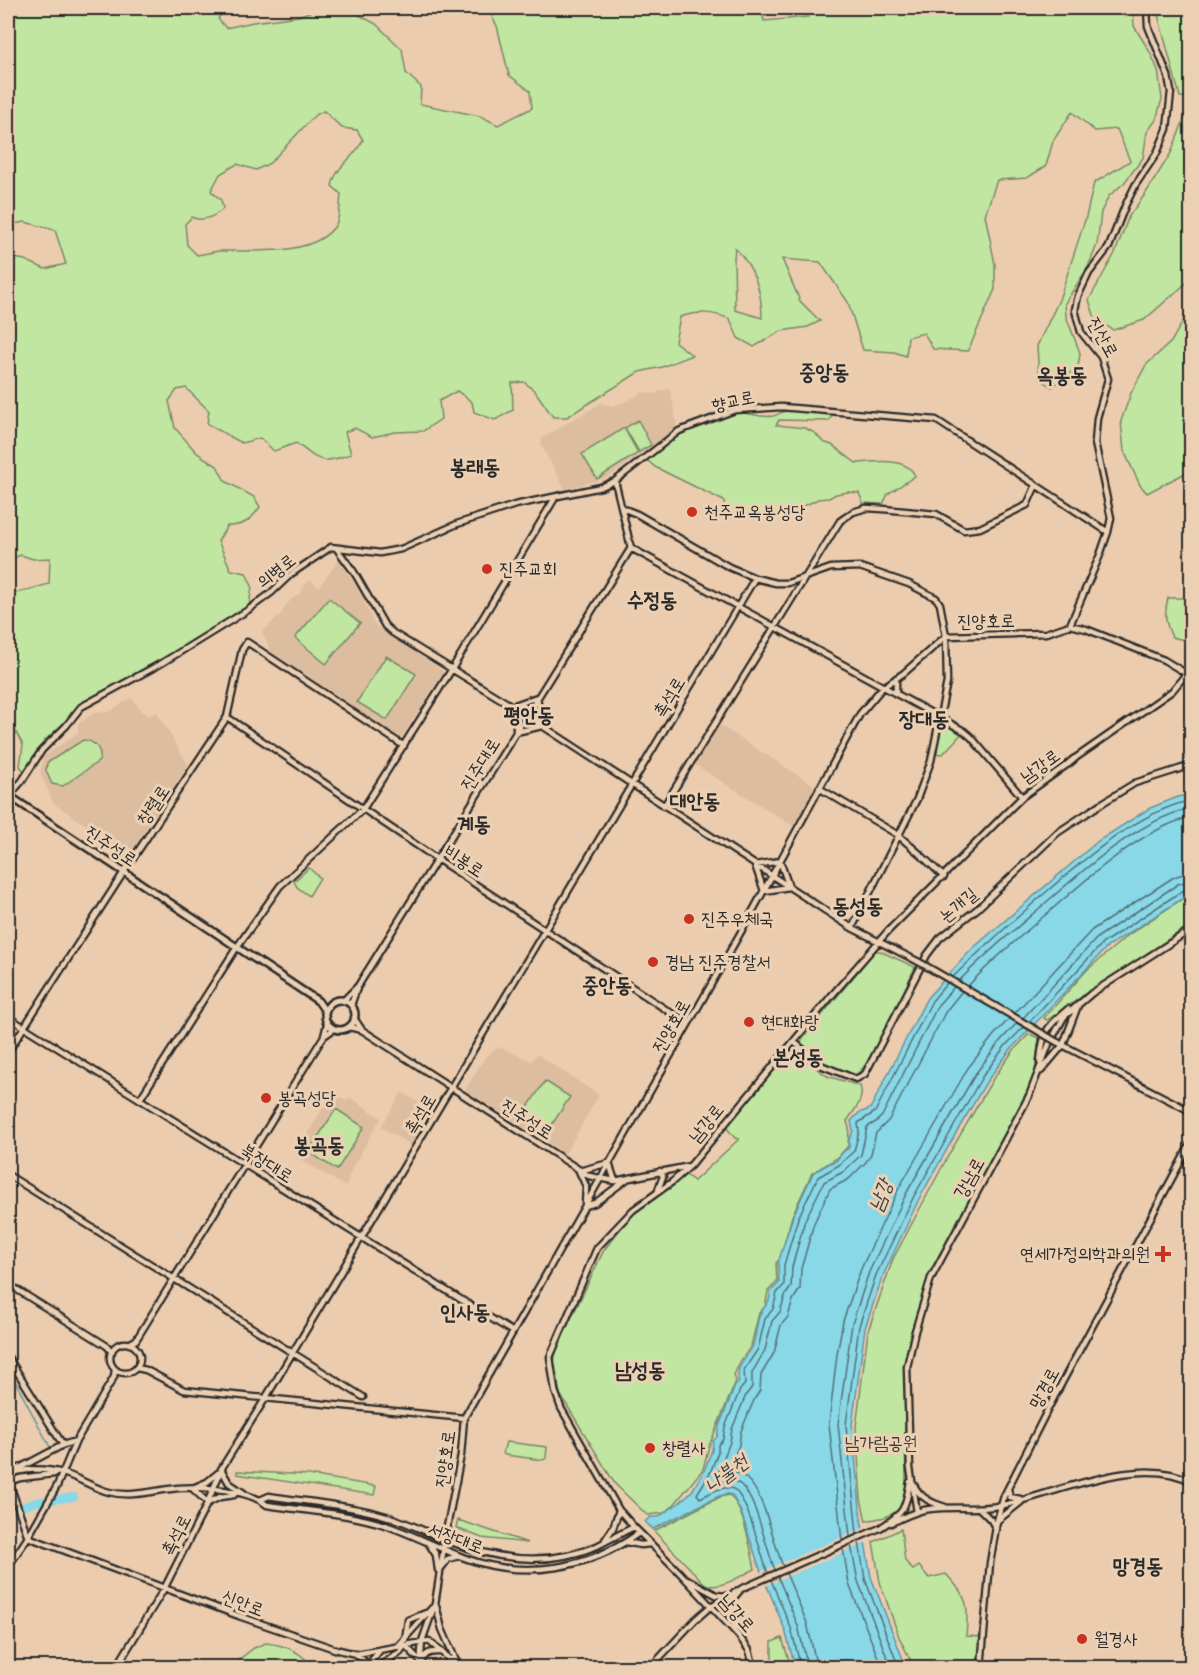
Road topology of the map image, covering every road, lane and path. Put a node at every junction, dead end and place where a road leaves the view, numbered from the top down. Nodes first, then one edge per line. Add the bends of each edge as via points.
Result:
1 (1147, 8) edge
2 (615, 481) junction
3 (1036, 484) junction
4 (555, 498) junction
5 (622, 508) junction
6 (1108, 532) junction
7 (631, 548) junction
8 (337, 549) junction
9 (806, 576) junction
10 (755, 578) junction
11 (738, 607) junction
12 (1070, 626) junction
13 (775, 627) junction
14 (946, 636) junction
15 (452, 669) junction
16 (1186, 674) junction
17 (1191, 677) edge
18 (896, 678) junction
19 (882, 688) junction
20 (896, 694) junction
21 (537, 697) junction
22 (512, 706) junction
23 (526, 716) junction
24 (227, 717) junction
25 (939, 717) junction
26 (542, 726) junction
27 (516, 732) junction
28 (404, 746) junction
29 (1074, 759) joint
30 (1068, 764) joint
31 (1191, 765) edge
32 (632, 785) junction
33 (819, 788) junction
34 (8, 796) edge
35 (1022, 797) junction
36 (664, 806) junction
37 (363, 809) junction
38 (898, 835) junction
39 (436, 859) junction
40 (780, 861) junction
41 (755, 865) junction
42 (124, 872) junction
43 (772, 876) junction
44 (944, 877) junction
45 (789, 887) junction
46 (764, 891) junction
47 (852, 928) junction
48 (1191, 928) edge
49 (545, 930) junction
50 (878, 942) junction
51 (237, 947) junction
52 (358, 986) junction
53 (318, 1001) junction
54 (343, 1001) junction
55 (1080, 1001) junction
56 (330, 1004) junction
57 (351, 1005) junction
58 (325, 1011) junction
59 (8, 1017) edge
60 (354, 1018) junction
61 (327, 1024) junction
62 (688, 1024) junction
63 (24, 1027) junction
64 (349, 1027) junction
65 (334, 1029) junction
66 (362, 1030) junction
67 (324, 1036) junction
68 (794, 1042) junction
69 (1063, 1045) junction
70 (8, 1052) edge
71 (777, 1061) junction
72 (817, 1062) junction
73 (1040, 1073) junction
74 (451, 1088) junction
75 (140, 1099) junction
76 (1191, 1112) edge
77 (1191, 1141) edge
78 (609, 1163) junction
79 (244, 1165) junction
80 (690, 1166) junction
81 (579, 1171) junction
82 (660, 1172) junction
83 (8, 1175) edge
84 (600, 1179) junction
85 (628, 1179) junction
86 (615, 1181) junction
87 (657, 1192) junction
88 (585, 1206) junction
89 (361, 1238) junction
90 (174, 1279) junction
91 (8, 1284) edge
92 (513, 1332) junction
93 (136, 1340) junction
94 (129, 1344) junction
95 (107, 1346) junction
96 (116, 1346) junction
97 (136, 1347) junction
98 (112, 1352) junction
99 (293, 1353) junction
100 (8, 1357) edge
101 (138, 1366) junction
102 (115, 1369) junction
103 (121, 1372) junction
104 (114, 1377) junction
105 (363, 1397) dead end
106 (265, 1399) junction
107 (464, 1418) junction
108 (76, 1441) junction
109 (63, 1445) junction
110 (221, 1470) junction
111 (62, 1473) junction
112 (10, 1474) edge
113 (911, 1480) junction
114 (1191, 1482) edge
115 (8, 1483) edge
116 (1008, 1487) junction
117 (191, 1488) junction
118 (214, 1490) junction
119 (246, 1495) junction
120 (1026, 1499) junction
121 (261, 1500) junction
122 (208, 1503) junction
123 (1000, 1506) junction
124 (950, 1509) junction
125 (980, 1509) junction
126 (619, 1510) junction
127 (917, 1512) junction
128 (997, 1521) junction
129 (447, 1527) junction
130 (634, 1527) junction
131 (880, 1528) junction
132 (996, 1529) junction
133 (426, 1532) junction
134 (639, 1533) junction
135 (28, 1537) junction
136 (446, 1540) junction
137 (428, 1542) junction
138 (626, 1542) junction
139 (601, 1544) junction
140 (650, 1544) junction
141 (464, 1547) junction
142 (444, 1549) junction
143 (461, 1556) junction
144 (8, 1567) edge
145 (439, 1574) junction
146 (686, 1579) junction
147 (165, 1587) junction
148 (742, 1589) junction
149 (727, 1596) junction
150 (435, 1604) junction
151 (711, 1606) junction
152 (429, 1611) junction
153 (738, 1635) junction
154 (422, 1641) junction
155 (405, 1642) junction
156 (380, 1650) junction
157 (442, 1652) junction
158 (356, 1654) junction
159 (448, 1658) junction
160 (456, 1661) junction
161 (422, 1663) edge
162 (116, 1668) edge
163 (366, 1668) edge
164 (377, 1668) edge
165 (448, 1668) edge
166 (460, 1668) edge
167 (650, 1668) edge
168 (754, 1668) edge
169 (981, 1668) edge

1 - 6 street, 진산로 via 1148,26 1169,84 1167,129 1158,153 1136,183 1109,247 1082,284 1075,310 1081,332 1101,357 1108,379 1097,418 1095,443 1110,518
2 - 3 street, 향교로 via 682,429 735,410 781,407 936,420
2 - 4 street, 의병로
2 - 5 street
3 - 6 street, 향교로
3 - 9 street via 1027,506 980,528 964,530 936,514 867,508 853,512 840,521
4 - 8 street, 의병로 via 515,505 457,524 401,549 380,553
4 - 15 street
5 - 7 street
5 - 10 street
6 - 12 street, 진산로
7 - 11 street
7 - 21 street
8 - 15 street via 385,626
8 - 34 street, 의병로 via 330,547 248,610 81,707
9 - 10 street via 788,583
9 - 13 street
9 - 14 street via 831,568 860,567 909,584 936,598
10 - 11 street, 촉석로
11 - 13 street
11 - 32 street, 촉석로
12 - 14 street, 진양호로 via 1046,633
12 - 16 street, 진양호로 via 1164,660
13 - 19 street
13 - 36 street
14 - 18 street, 진양호로
14 - 25 street via 947,682
15 - 22 street
15 - 28 street
16 - 17 street
16 - 29 street, 남강로 via 1172,691
18 - 19 street, 진양호로
18 - 20 street
19 - 20 street
19 - 33 street, 진양호로 via 860,714
20 - 25 street
21 - 22 street
21 - 23 street
21 - 26 street
22 - 23 street
22 - 27 street
23 - 26 street
23 - 27 street, 진주대로
24 - 28 street, 창렬로 via 247,642
24 - 37 street, 비봉로
24 - 42 street, 창렬로
25 - 35 street via 972,737
25 - 38 street via 926,778
26 - 27 street
26 - 32 street
27 - 39 street, 진주대로
28 - 37 street
29 - 30 main road, 남강로
30 - 35 street, 남강로
31 - 72 street, 논개길 via 1135,783 1075,821 940,938 927,955 865,1074 856,1079
32 - 36 street
32 - 49 street, 촉석로
33 - 38 street
33 - 40 street, 진양호로
34 - 42 main road, 진주성로
35 - 44 street, 남강로
36 - 41 street
37 - 39 street, 비봉로
37 - 51 street via 280,886
38 - 44 street
38 - 47 street
39 - 49 street, 비봉로
39 - 52 street, 진주대로
40 - 41 street
40 - 43 street, 진양호로
40 - 45 street
41 - 43 street
41 - 46 street
42 - 51 main road, 진주성로
42 - 63 street, 창렬로
43 - 45 street
43 - 46 street, 진양호로
44 - 50 street, 남강로
45 - 46 street
45 - 47 street
46 - 62 street, 진양호로
47 - 50 street
48 - 55 street, 강남로
49 - 62 street, 비봉로
49 - 74 street, 촉석로
50 - 68 street, 남강로
50 - 69 street, bridge
51 - 53 main road, 진주성로
51 - 75 street
52 - 54 street, 진주대로
52 - 57 street, 진주대로
53 - 56 main road
53 - 58 main road
54 - 56 main road
54 - 57 main road
55 - 69 street
55 - 73 street, 강남로 via 1057,1028
55 - 73 street via 1051,1022 1042,1038
56 - 58 main road
57 - 60 main road
58 - 61 main road
59 - 63 street, 북장대로
60 - 64 main road
60 - 66 street
61 - 65 main road
61 - 67 street
62 - 78 street, 진양호로
63 - 70 street, 창렬로
63 - 75 street, 북장대로
64 - 65 main road
64 - 66 street
65 - 67 street
66 - 74 street, 진주성로
67 - 79 street
68 - 71 street, 남강로
68 - 72 street, 논개길
69 - 73 street
69 - 76 street
71 - 72 street via 794,1053
71 - 80 street, 남강로
73 - 113 street, 강남로 via 927,1287 907,1367
74 - 81 street, 진주성로
74 - 89 street, 촉석로
75 - 79 street, 북장대로
77 - 116 street, 망경로
78 - 81 street
78 - 84 street, 진양호로
78 - 86 street
79 - 89 street, 북장대로
79 - 90 street
80 - 82 street, 진주성로
80 - 87 street, 남강로
81 - 84 street, 진주성로
81 - 88 street via 586,1186
82 - 85 street, 진주성로
82 - 87 street via 662,1184
83 - 90 street
84 - 86 street, 진주성로
84 - 88 street, 진양호로
85 - 86 street, 진주성로
85 - 88 street
87 - 126 street, 남강로 via 633,1210 597,1248 550,1357 561,1408
88 - 92 street, 진양호로
89 - 92 street, 북장대로
89 - 99 street, 촉석로
90 - 93 street
90 - 99 street
91 - 95 street
92 - 107 street, 진양호로
93 - 94 street
93 - 97 street
94 - 96 street
94 - 97 street
95 - 96 street
95 - 98 street
96 - 98 street
97 - 101 street via 140,1355
98 - 102 street via 110,1359
99 - 105 street
99 - 106 street, 촉석로
100 - 109 street
101 - 103 street
101 - 106 street via 184,1390
102 - 103 street
102 - 104 street
103 - 104 street
104 - 108 street
106 - 107 street
106 - 110 street, 촉석로
107 - 129 street, 진양호로
108 - 109 street
108 - 111 street
109 - 112 street
110 - 117 street via 207,1482
110 - 118 street, 촉석로
110 - 119 street via 229,1483
111 - 112 street via 42,1470
111 - 115 street
111 - 117 street, 서장대로 via 111,1493
111 - 135 street
113 - 124 street via 917,1492
113 - 127 street, 강남로
113 - 131 street via 904,1509
114 - 120 street via 1176,1476 1135,1473 1078,1482
115 - 135 street
116 - 120 street via 1012,1498
116 - 123 street, 망경로
117 - 118 street, 서장대로
117 - 122 street
118 - 119 street, 서장대로
118 - 122 street, 촉석로
119 - 121 street, 서장대로
119 - 122 street via 228,1495
120 - 123 street
120 - 128 street
121 - 133 street, 서장대로 via 269,1496 363,1510
121 - 137 street, 서장대로 via 267,1505 361,1518
122 - 147 street, 촉석로
123 - 125 street
123 - 128 street, 망경로
124 - 125 street
124 - 127 street
125 - 132 street
126 - 130 street, 남강로
126 - 139 street via 613,1528
127 - 131 street
128 - 132 street, 망경로
129 - 133 street
129 - 136 street, 진양호로
129 - 141 street
130 - 134 street, 남강로
130 - 139 street, 서장대로
131 - 148 street
132 - 169 street, 망경로
133 - 136 street, 서장대로
134 - 138 street, 서장대로
134 - 140 street, 남강로
135 - 144 street
135 - 147 street, 신안로
136 - 141 street, 서장대로
136 - 142 street, 진양호로
137 - 142 street, 서장대로
137 - 145 street via 436,1555
138 - 140 street
138 - 143 street, 서장대로 via 582,1561 549,1568 498,1566
139 - 141 street, 서장대로 via 568,1556 526,1560
140 - 146 street, 남강로
142 - 143 street, 서장대로
142 - 145 street, 진양호로
143 - 145 street via 448,1559
145 - 150 street, 진양호로
146 - 149 street via 716,1595
146 - 151 street, 남강로
147 - 158 street, 신안로 via 274,1629
147 - 162 street, 촉석로
148 - 149 street
148 - 153 street via 731,1601 729,1611
149 - 151 street
150 - 152 street
150 - 154 street, 진양호로
150 - 160 street
151 - 153 street, 남강로
151 - 167 street
152 - 155 street
152 - 155 street via 408,1620
153 - 168 street, 남강로 via 749,1650
154 - 155 street
154 - 157 street via 429,1641
154 - 161 street, 진양호로
155 - 156 street, 신안로
155 - 161 street
155 - 164 street via 400,1652
156 - 158 street, 신안로
156 - 163 street
157 - 159 street
157 - 161 street via 425,1654
158 - 163 street
159 - 160 street
159 - 165 street
160 - 166 street

